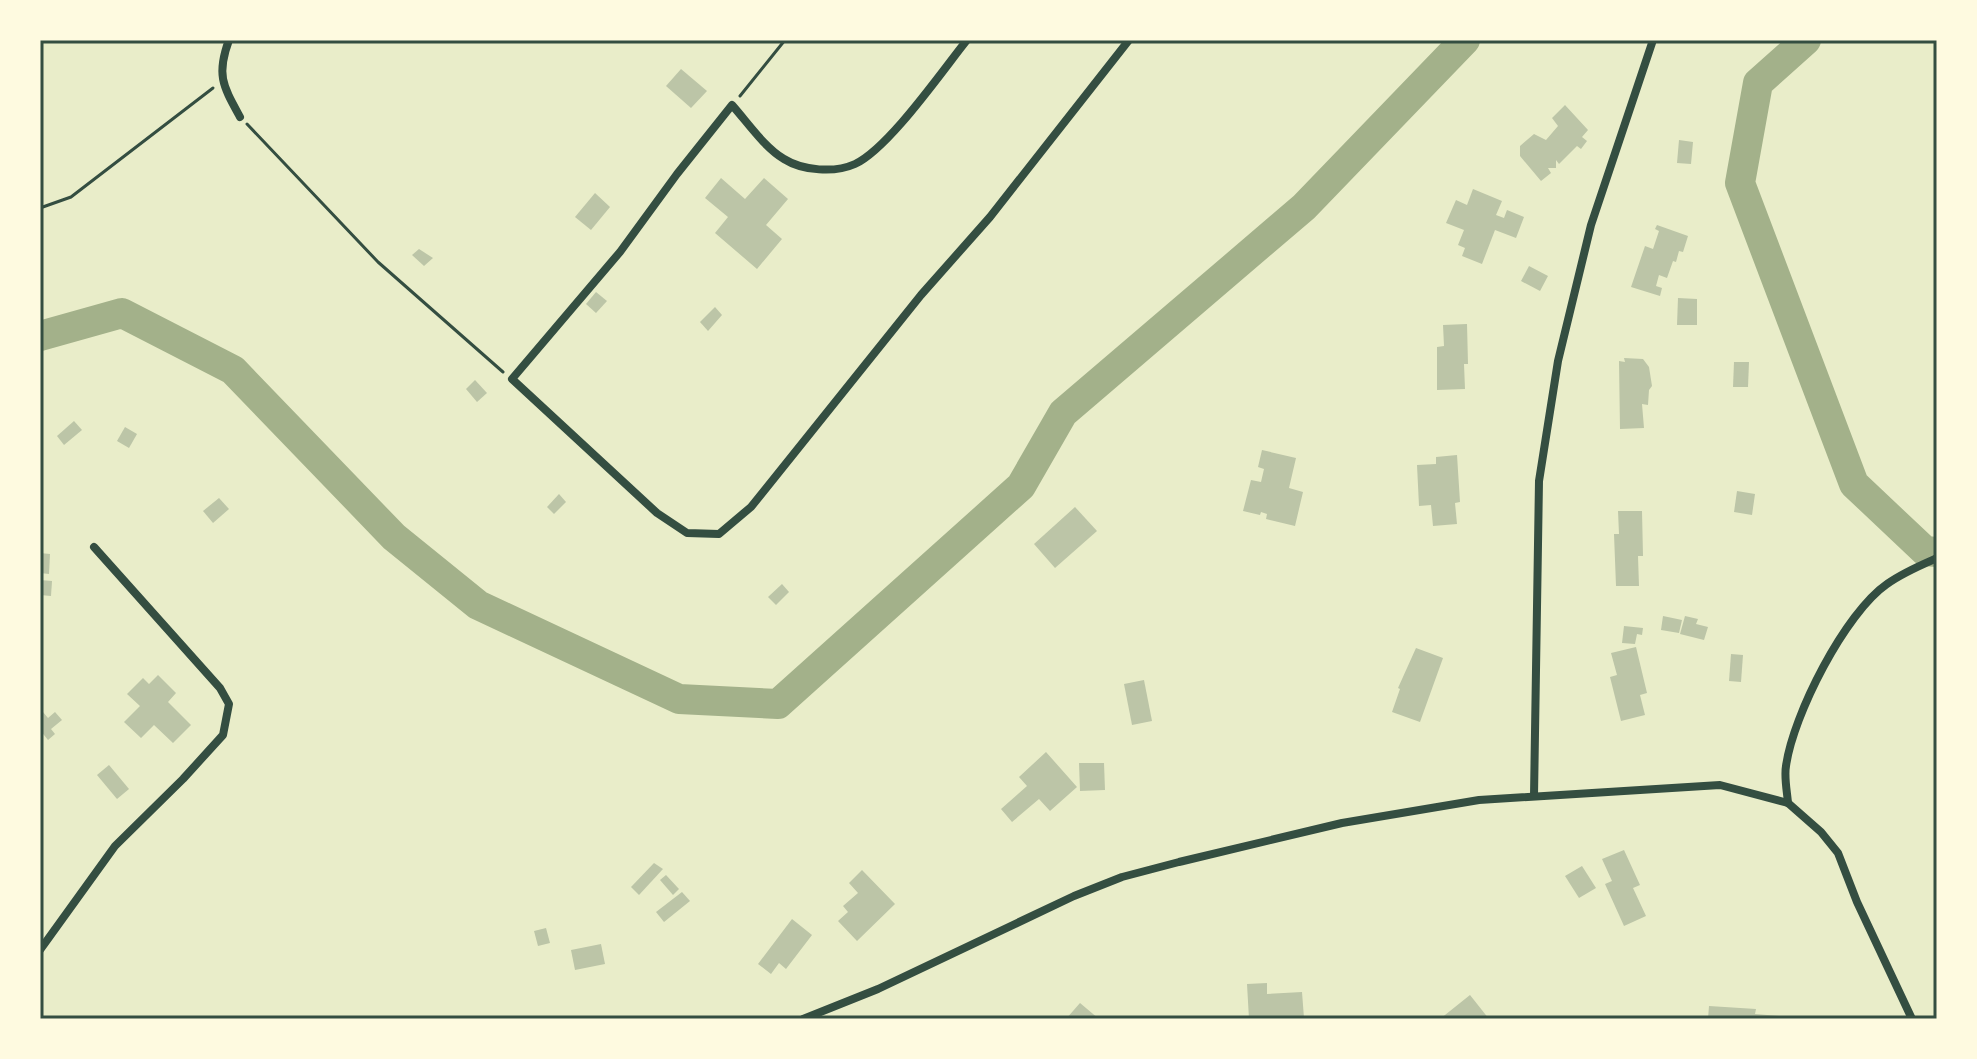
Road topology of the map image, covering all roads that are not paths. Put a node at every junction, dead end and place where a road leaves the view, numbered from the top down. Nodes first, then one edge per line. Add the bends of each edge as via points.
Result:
1 (229, 40) edge
2 (967, 40) edge
3 (1129, 40) edge
4 (1653, 40) edge
5 (240, 117) road end
6 (94, 547) dead end
7 (1937, 558) edge
8 (1534, 796) junction
9 (1788, 803) junction
10 (40, 950) edge
11 (803, 1019) edge
12 (1912, 1019) edge

1 - 5 street via 221,83
2 - 3 street via 883,143 856,164 826,172 785,160 732,105 620,252 512,379 657,513 687,533 719,534 751,507
4 - 8 street via 1591,225 1558,361 1539,481
6 - 10 street via 220,688 229,704 227,719 223,735 115,846
7 - 9 street via 1886,584 1857,613 1834,649 1793,736 1785,768
8 - 9 street via 1720,785
8 - 11 street via 1342,823 1122,877
9 - 12 street via 1838,853

